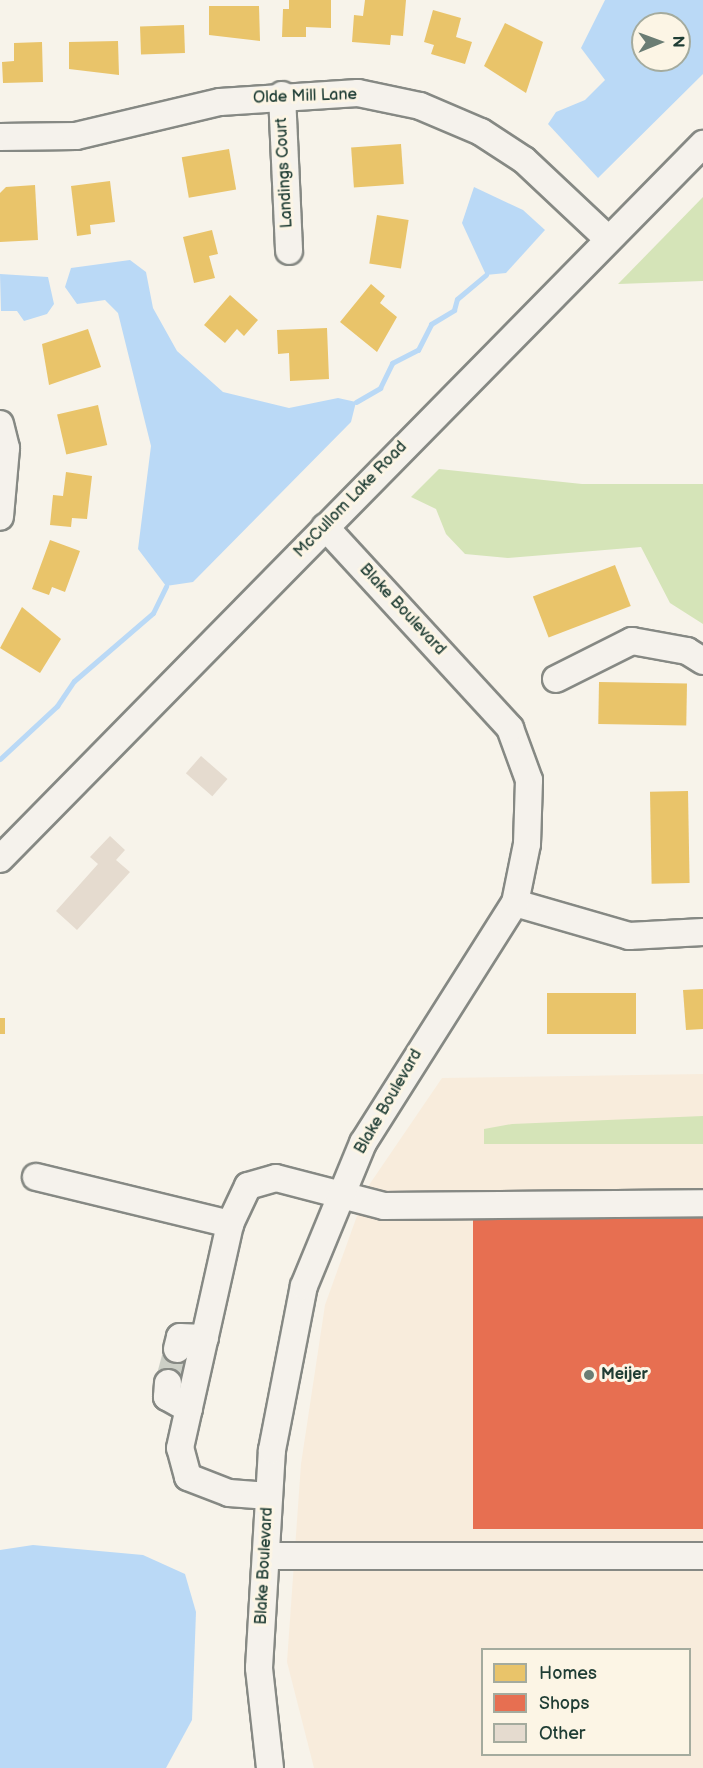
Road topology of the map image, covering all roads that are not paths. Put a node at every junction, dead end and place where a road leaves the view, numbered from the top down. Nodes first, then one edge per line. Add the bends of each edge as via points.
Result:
1 (282, 94) junction
2 (0, 137) edge
3 (703, 144) edge
4 (676, 169) junction
5 (703, 174) edge
6 (606, 237) junction
7 (289, 251) dead end
8 (0, 424) edge
9 (0, 517) edge
10 (325, 527) junction
11 (703, 661) edge
12 (556, 679) dead end
13 (0, 859) edge
14 (515, 903) junction
15 (703, 932) edge
16 (36, 1177) dead end
17 (341, 1196) junction
18 (703, 1203) edge
19 (230, 1224) junction
20 (205, 1338) junction
21 (177, 1349) dead end
22 (168, 1383) dead end
23 (189, 1409) junction
24 (269, 1496) junction
25 (266, 1556) junction
26 (703, 1556) edge
27 (270, 1768) edge

1 - 2 street, Olde Mill Lane via 220,102 76,136
1 - 6 street, Olde Mill Lane via 358,93 420,106 481,132 524,160
1 - 7 street, Landings Court
3 - 4 street, McCullom Lake Road
4 - 5 street
4 - 6 street, McCullom Lake Road
6 - 10 street, McCullom Lake Road
8 - 9 street via 6,448
10 - 13 street, McCullom Lake Road
10 - 14 street, Blake Boulevard via 510,728 529,780 527,844
11 - 12 street via 687,651 632,641
14 - 15 street via 629,936
14 - 17 street, Blake Boulevard via 409,1065 363,1143
16 - 19 street
17 - 18 street via 384,1206
17 - 19 street via 276,1178 248,1186
17 - 24 street, Blake Boulevard via 304,1286 272,1450
19 - 20 street
20 - 21 street via 180,1337
20 - 23 street
22 - 23 street via 167,1397
23 - 24 street via 180,1448 188,1477 229,1493
24 - 25 street, Blake Boulevard
25 - 26 street
25 - 27 street, Blake Boulevard via 259,1668

